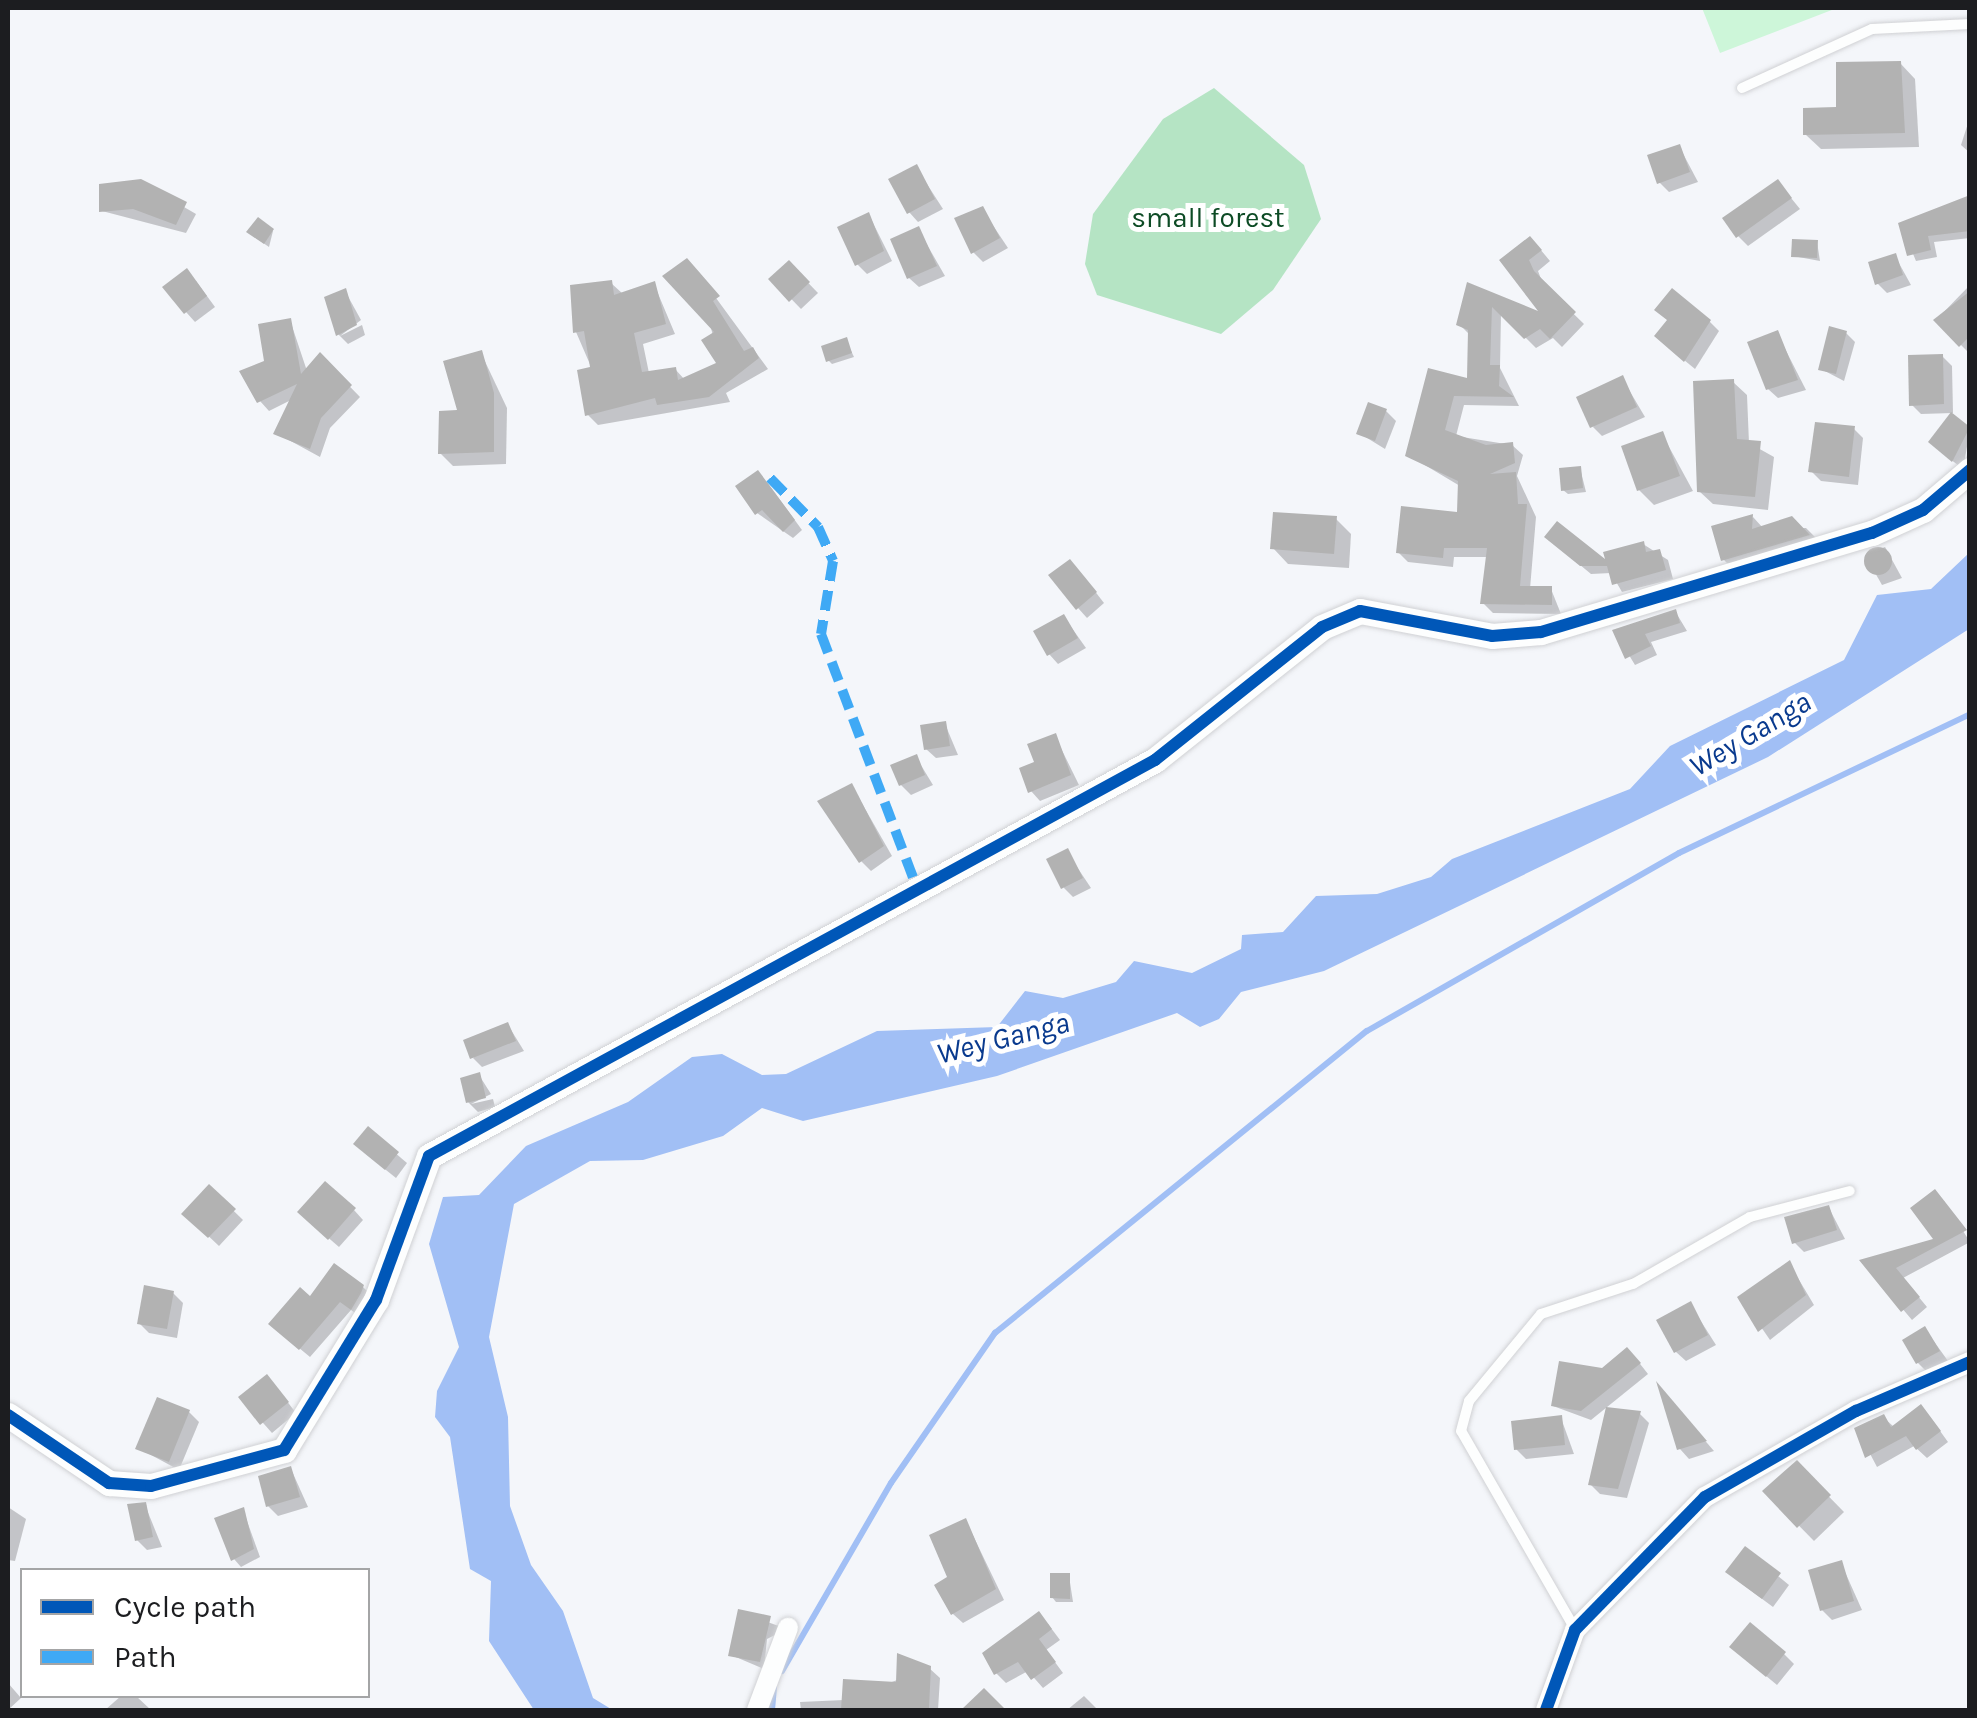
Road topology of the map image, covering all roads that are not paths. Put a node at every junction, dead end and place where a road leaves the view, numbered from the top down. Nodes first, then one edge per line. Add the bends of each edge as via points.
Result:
1 (1970, 24) edge
2 (1742, 88) dead end
3 (1970, 470) edge
4 (1850, 1191) dead end
5 (1970, 1362) edge
6 (8, 1415) edge
7 (788, 1628) dead end
8 (1575, 1630) junction
9 (757, 1710) edge
10 (1546, 1710) edge

1 - 2 lane via 1872,29
3 - 6 street via 1923,510 1872,533 1541,632 1492,636 1360,611 1322,627 1155,760 429,1156 376,1300 284,1450 150,1486 109,1483
4 - 8 lane via 1750,1217 1633,1284 1541,1314 1469,1401 1461,1431
5 - 8 street via 1856,1411 1705,1496
7 - 9 street
8 - 10 street

